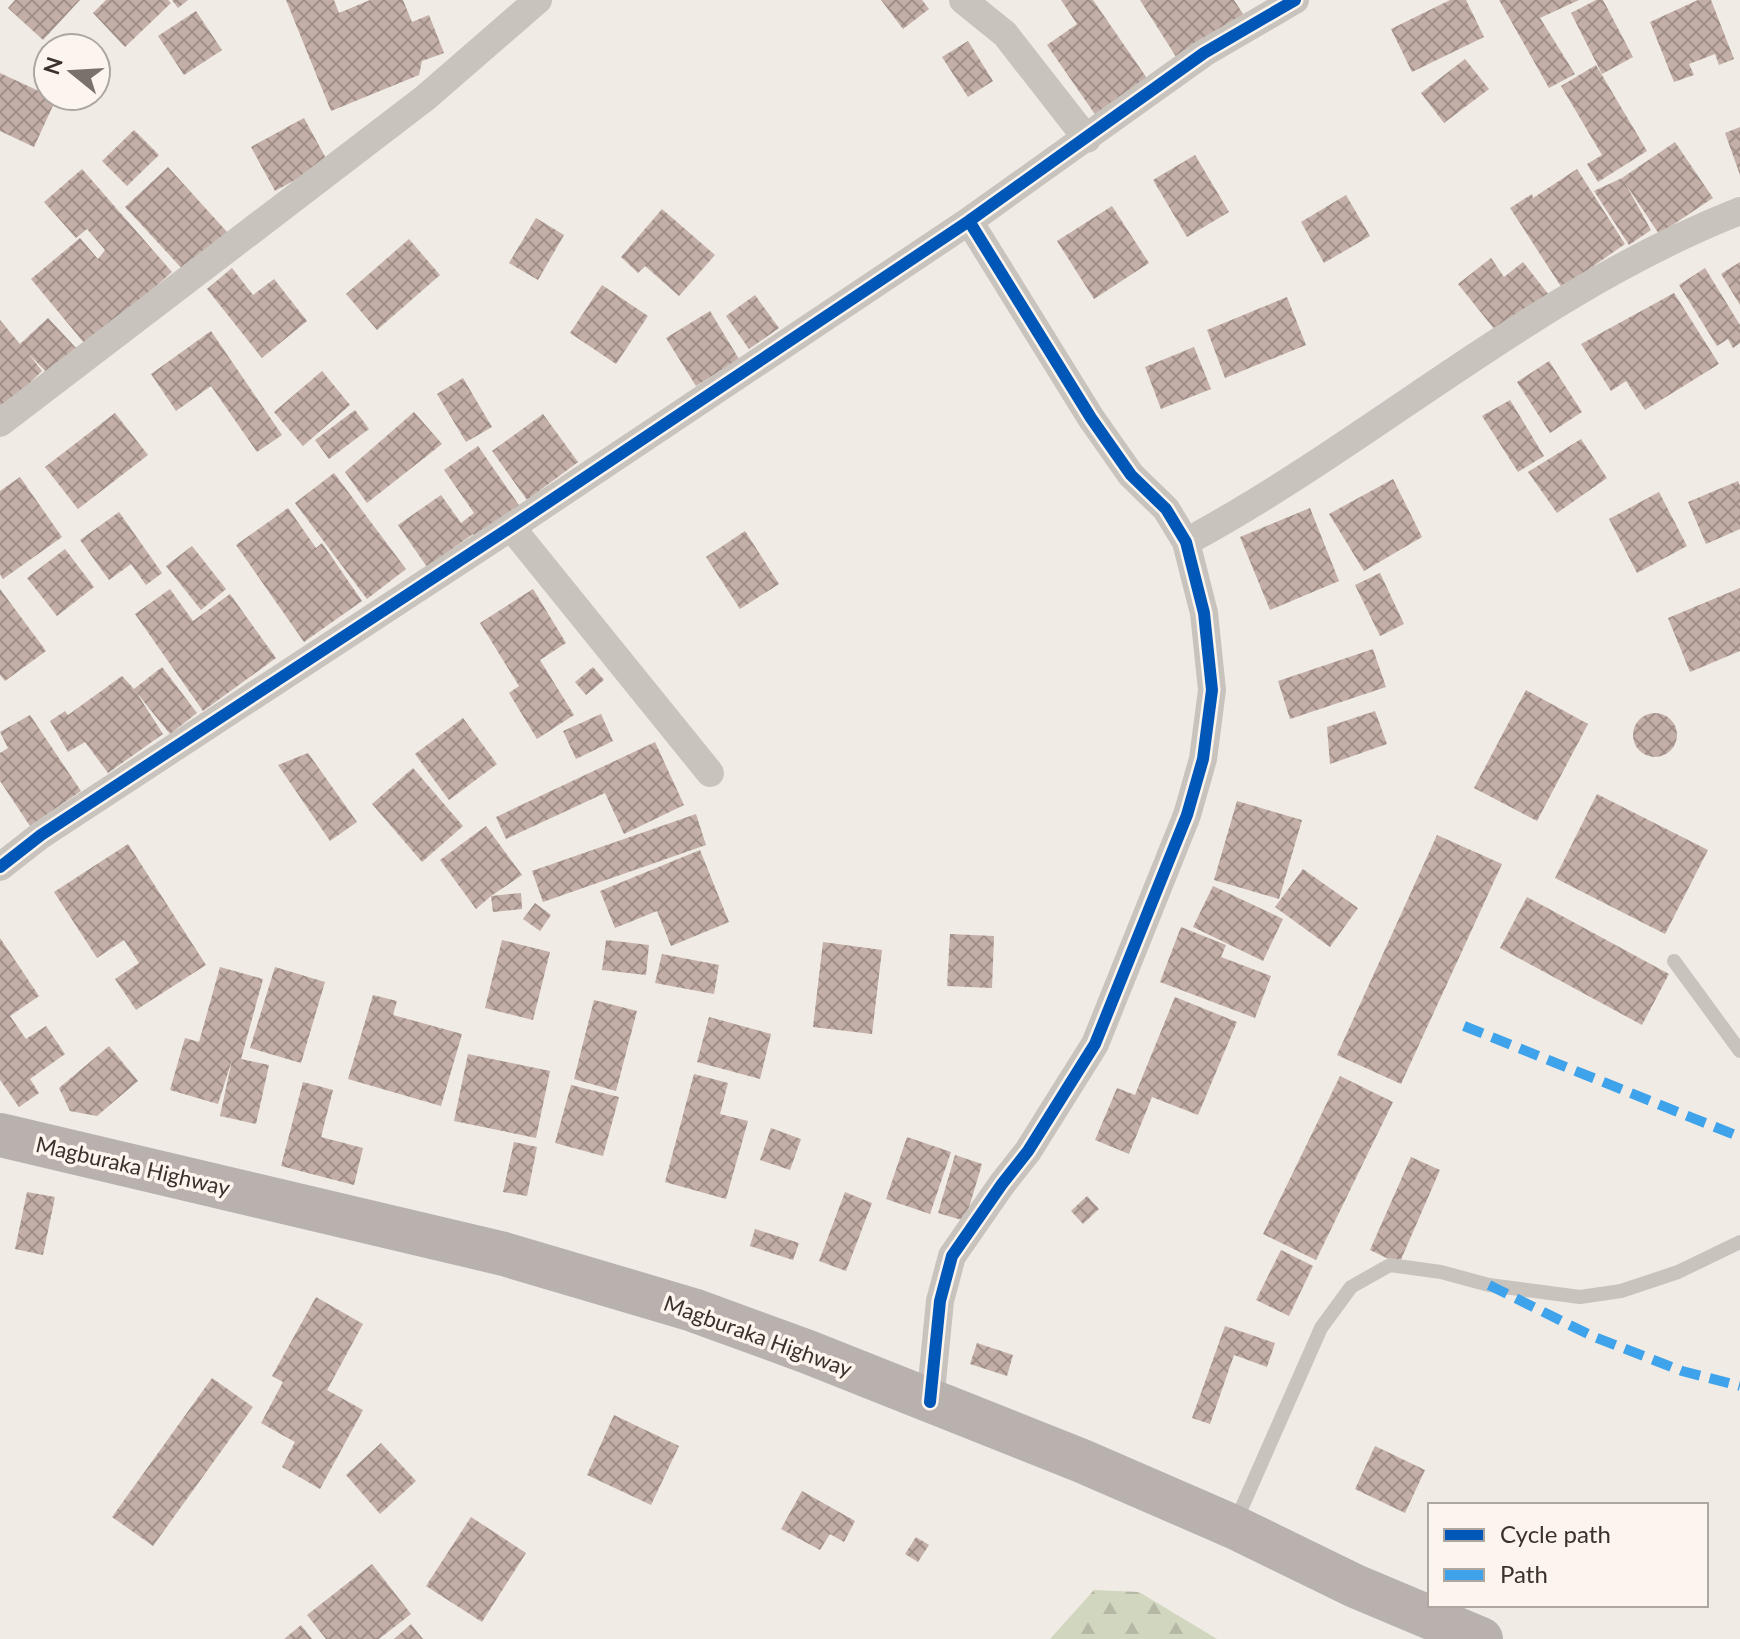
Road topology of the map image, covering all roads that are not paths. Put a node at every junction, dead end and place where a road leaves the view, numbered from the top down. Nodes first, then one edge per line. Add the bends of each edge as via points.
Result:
1 (538, 0) edge
2 (963, 0) edge
3 (1295, 0) edge
4 (1087, 139) junction
5 (1740, 211) edge
6 (969, 221) junction
7 (0, 423) edge
8 (511, 527) junction
9 (1186, 542) junction
10 (710, 773) dead end
11 (0, 867) edge
12 (1674, 961) dead end
13 (1740, 1051) edge
14 (0, 1135) edge
15 (1740, 1243) edge
16 (930, 1402) junction
17 (1234, 1527) junction
18 (1481, 1639) edge

1 - 7 street via 425,98
2 - 4 street via 1005,34
3 - 4 street via 1204,53
4 - 6 street
5 - 9 street via 1574,292 1280,488
6 - 8 street
6 - 9 street via 1091,418 1131,475 1166,509
8 - 10 street
8 - 11 street
9 - 16 street via 1204,613 1212,690 1203,759 1187,815 1095,1044 1028,1151 952,1256 940,1301
12 - 13 lane
14 - 16 main road, Magburaka Highway via 504,1254 693,1310
15 - 17 lane via 1678,1272 1621,1291 1580,1297 1390,1265 1351,1287 1321,1328
16 - 17 main road, Magburaka Highway
17 - 18 main road, Magburaka Highway

